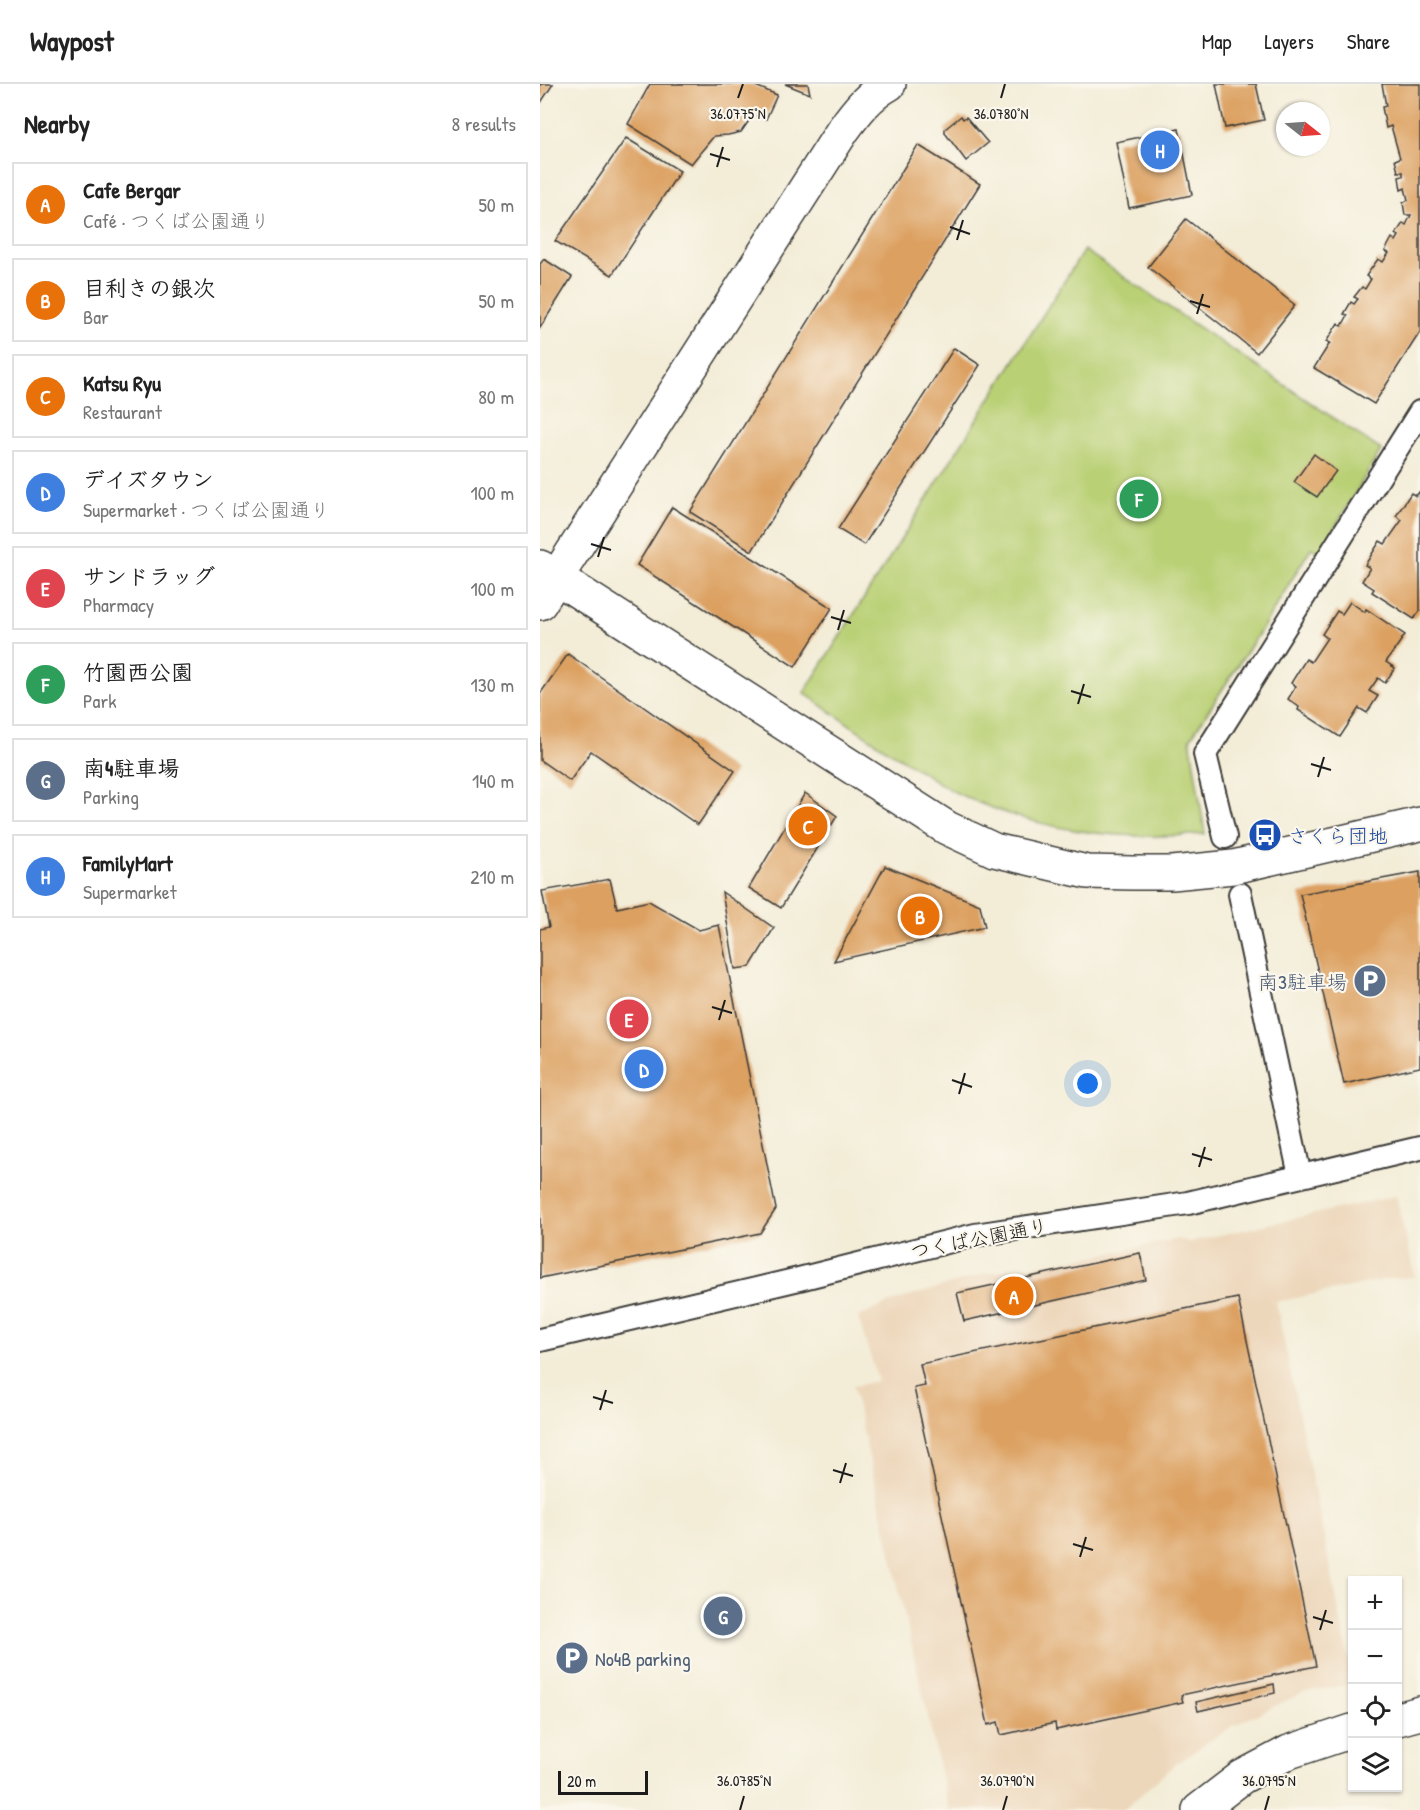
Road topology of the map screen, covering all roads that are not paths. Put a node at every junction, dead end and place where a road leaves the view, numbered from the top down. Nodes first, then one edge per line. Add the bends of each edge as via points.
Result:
1 (882, 86) edge
2 (1420, 412) edge
3 (546, 582) edge
4 (1420, 824) edge
5 (1225, 837) dead end
6 (1240, 894) dead end
7 (1420, 1148) edge
8 (1300, 1176) junction
9 (540, 1340) edge
10 (1420, 1713) edge
11 (1402, 1718) edge
12 (1348, 1733) edge
13 (1199, 1810) edge

1 - 3 street via 859,108 818,168
2 - 5 street via 1205,754
3 - 4 street via 947,828 993,850 1087,872 1172,873 1233,867
6 - 8 street
7 - 8 street, つくば公園通り
8 - 9 street, つくば公園通り via 1188,1203 975,1235
10 - 11 street
12 - 13 street via 1289,1752 1242,1777

